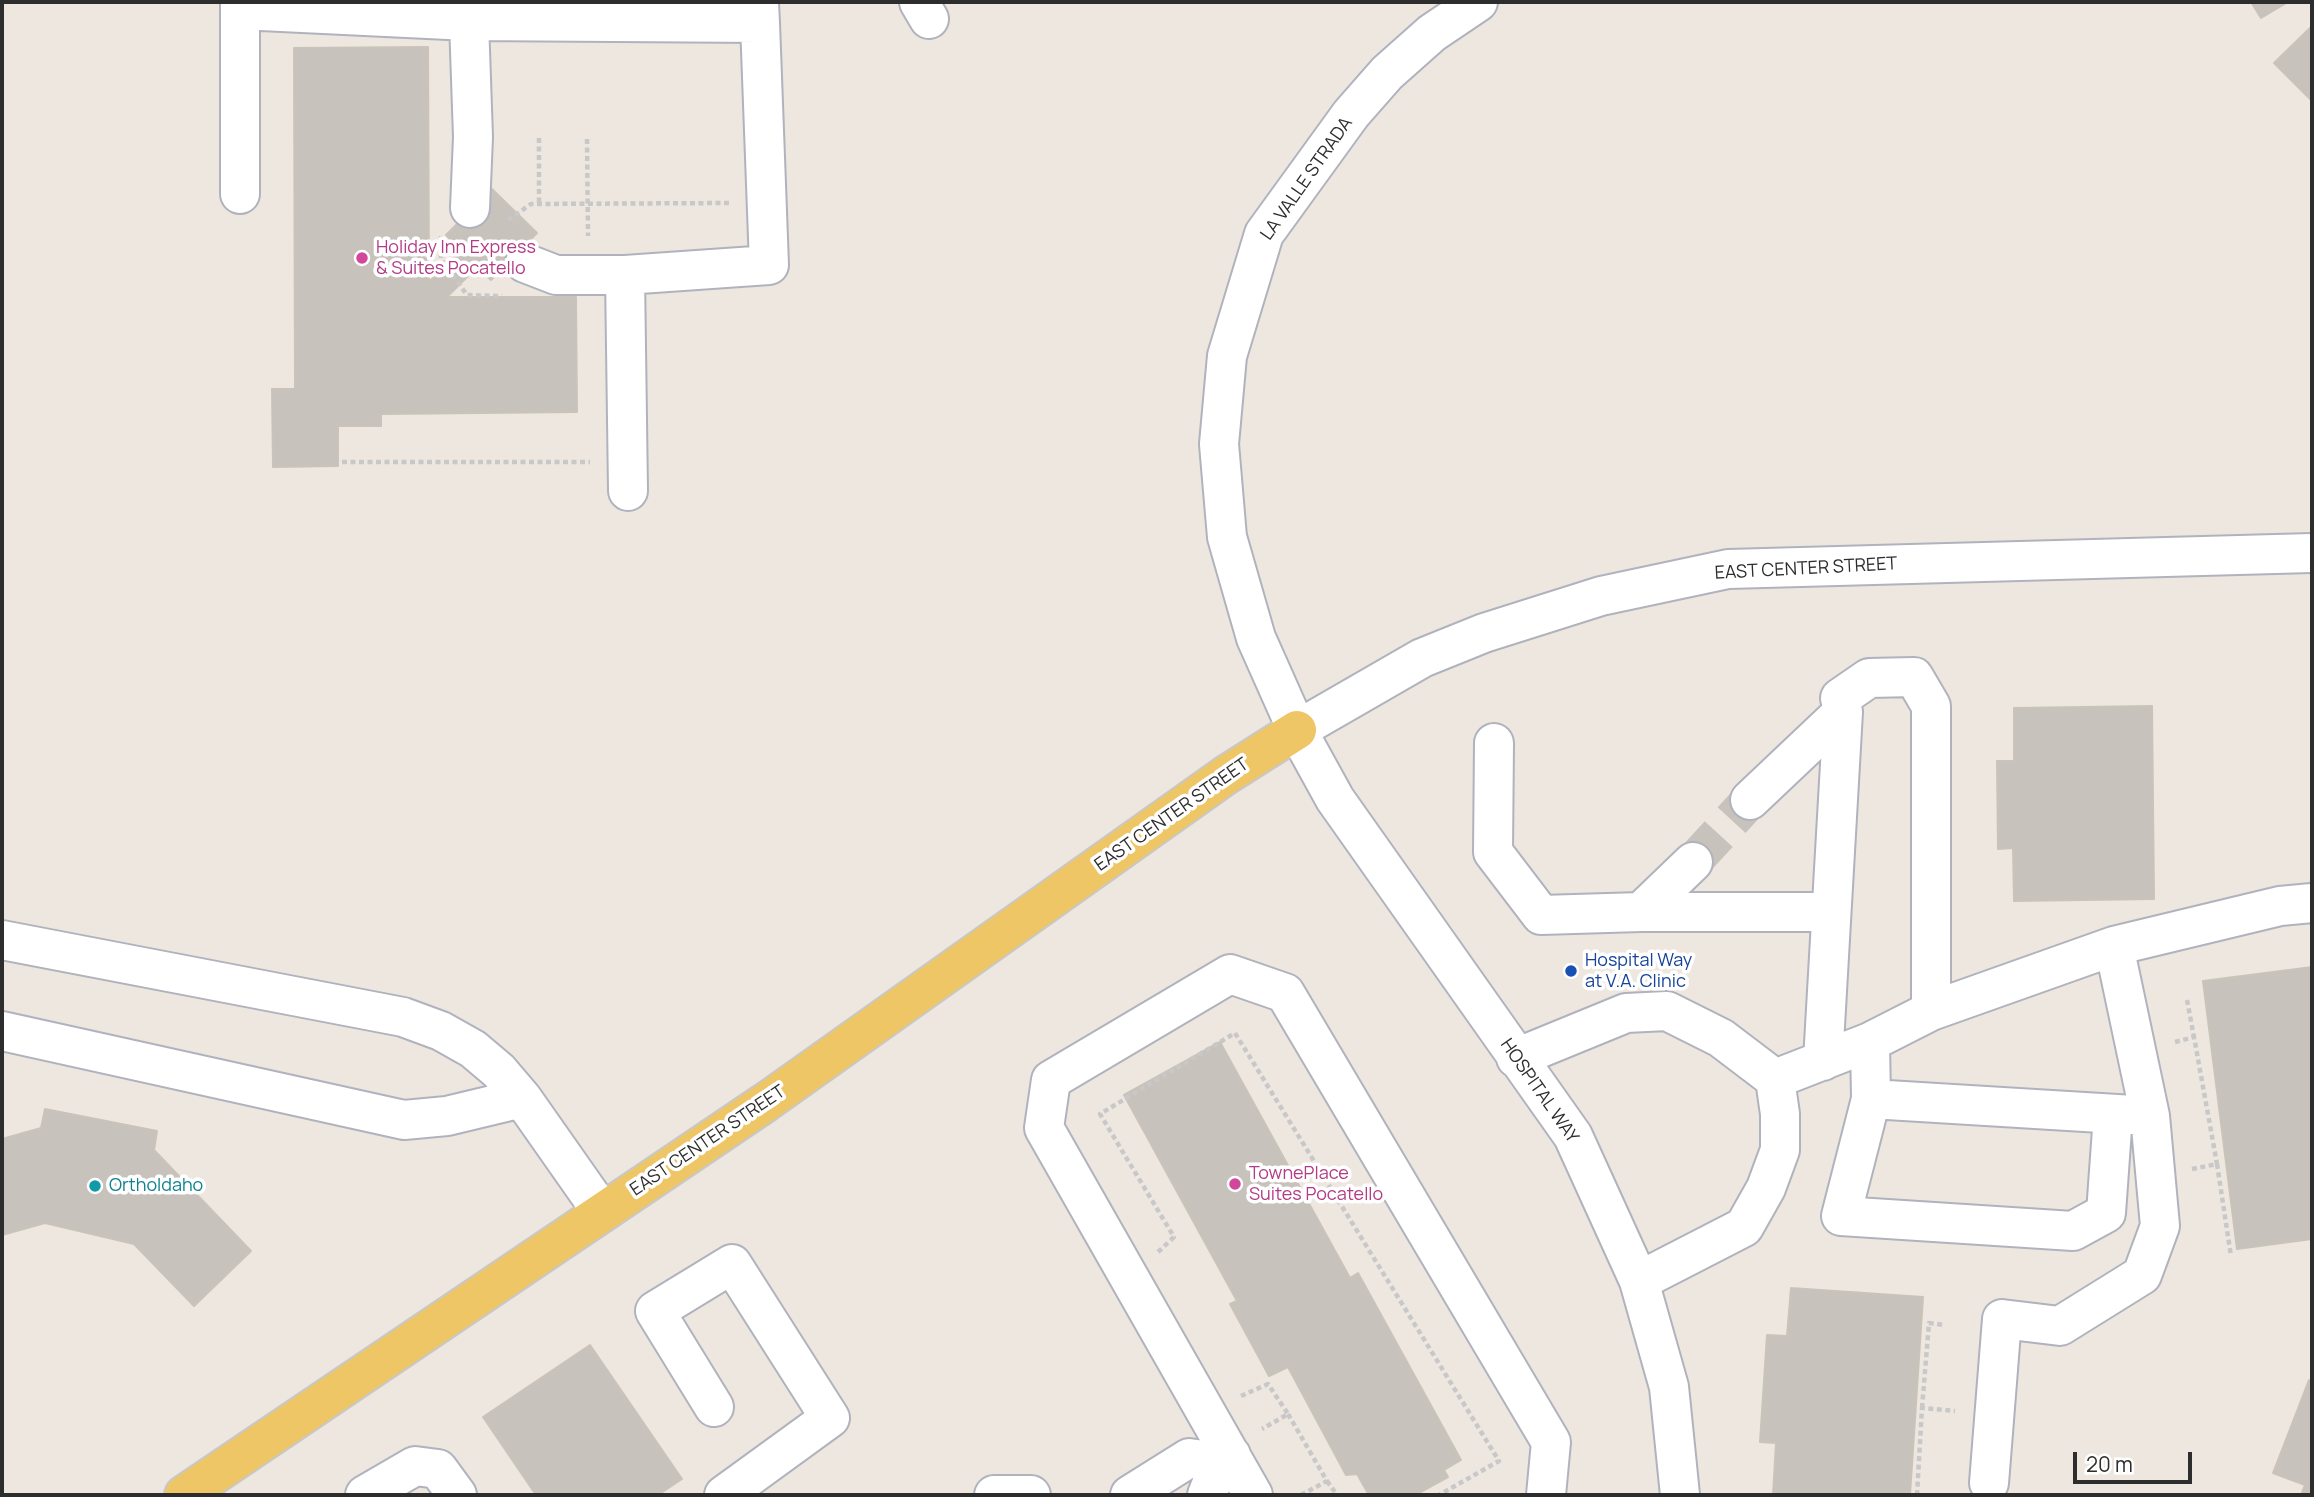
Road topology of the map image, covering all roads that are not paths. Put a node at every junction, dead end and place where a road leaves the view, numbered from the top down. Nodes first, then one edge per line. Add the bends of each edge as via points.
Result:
1 (1478, 2) edge
2 (240, 6) edge
3 (760, 13) edge
4 (470, 21) junction
5 (240, 194) dead end
6 (486, 216) tunnel mouth
7 (525, 263) tunnel mouth
8 (625, 275) junction
9 (628, 491) dead end
10 (2312, 553) edge
11 (1843, 712) junction
12 (1297, 730) junction
13 (1494, 743) dead end
14 (1750, 800) tunnel mouth
15 (1693, 862) tunnel mouth
16 (2312, 903) edge
17 (1641, 912) junction
18 (1830, 912) junction
19 (2, 940) edge
20 (2113, 946) junction
21 (1931, 1011) junction
22 (2, 1031) edge
23 (1870, 1042) junction
24 (1516, 1058) junction
25 (1823, 1061) junction
26 (1775, 1079) junction
27 (522, 1098) junction
28 (1871, 1099) junction
29 (2131, 1115) junction
30 (601, 1212) junction
31 (1639, 1281) junction
32 (715, 1407) dead end
33 (1219, 1471) edge
34 (447, 1482) edge
35 (1989, 1483) dead end
36 (184, 1495) edge
37 (365, 1495) edge
38 (398, 1495) edge
39 (724, 1495) edge
40 (994, 1495) edge
41 (1031, 1495) edge
42 (1130, 1495) edge
43 (1254, 1495) edge
44 (1546, 1495) edge
45 (1680, 1495) edge

1 - 12 street, LA VALLE STRADA via 1432,33 1387,73 1351,114 1264,234 1227,356 1219,444 1227,537 1256,638
2 - 4 street
2 - 5 street
3 - 4 street
3 - 8 street via 769,265
4 - 6 street via 473,137
7 - 8 street via 556,275
8 - 9 street
10 - 12 street, EAST CENTER STREET via 1728,569 1601,596 1484,633 1422,658
11 - 14 street
11 - 18 street
11 - 21 street via 1840,698 1870,678 1913,677 1931,706
12 - 24 street, HOSPITAL WAY via 1335,799
12 - 30 main road, EAST CENTER STREET via 1226,775 766,1102
13 - 17 street via 1493,852 1541,915
15 - 17 street
16 - 20 street via 2280,906
17 - 18 street
18 - 25 street
19 - 27 street via 402,1017 473,1049
20 - 21 street
20 - 29 street
21 - 23 street
22 - 27 street via 404,1120 447,1116
23 - 25 street
23 - 28 street
24 - 26 street via 1626,1013 1667,1011 1721,1038
24 - 31 street, HOSPITAL WAY via 1573,1136
25 - 26 street
26 - 31 street via 1780,1150 1744,1227
27 - 30 street
28 - 29 street
28 - 29 street via 1841,1216 2073,1231 2106,1213
29 - 35 street via 2160,1226 2142,1275 2060,1326 2001,1319
30 - 36 main road, EAST CENTER STREET
31 - 45 street, HOSPITAL WAY via 1668,1387
32 - 39 street via 655,1311 732,1264 830,1418
33 - 42 street via 1189,1458
33 - 43 street
33 - 44 street via 1044,1128 1051,1080 1230,974 1285,993 1551,1442
34 - 37 street via 415,1465
34 - 38 street
40 - 41 street

